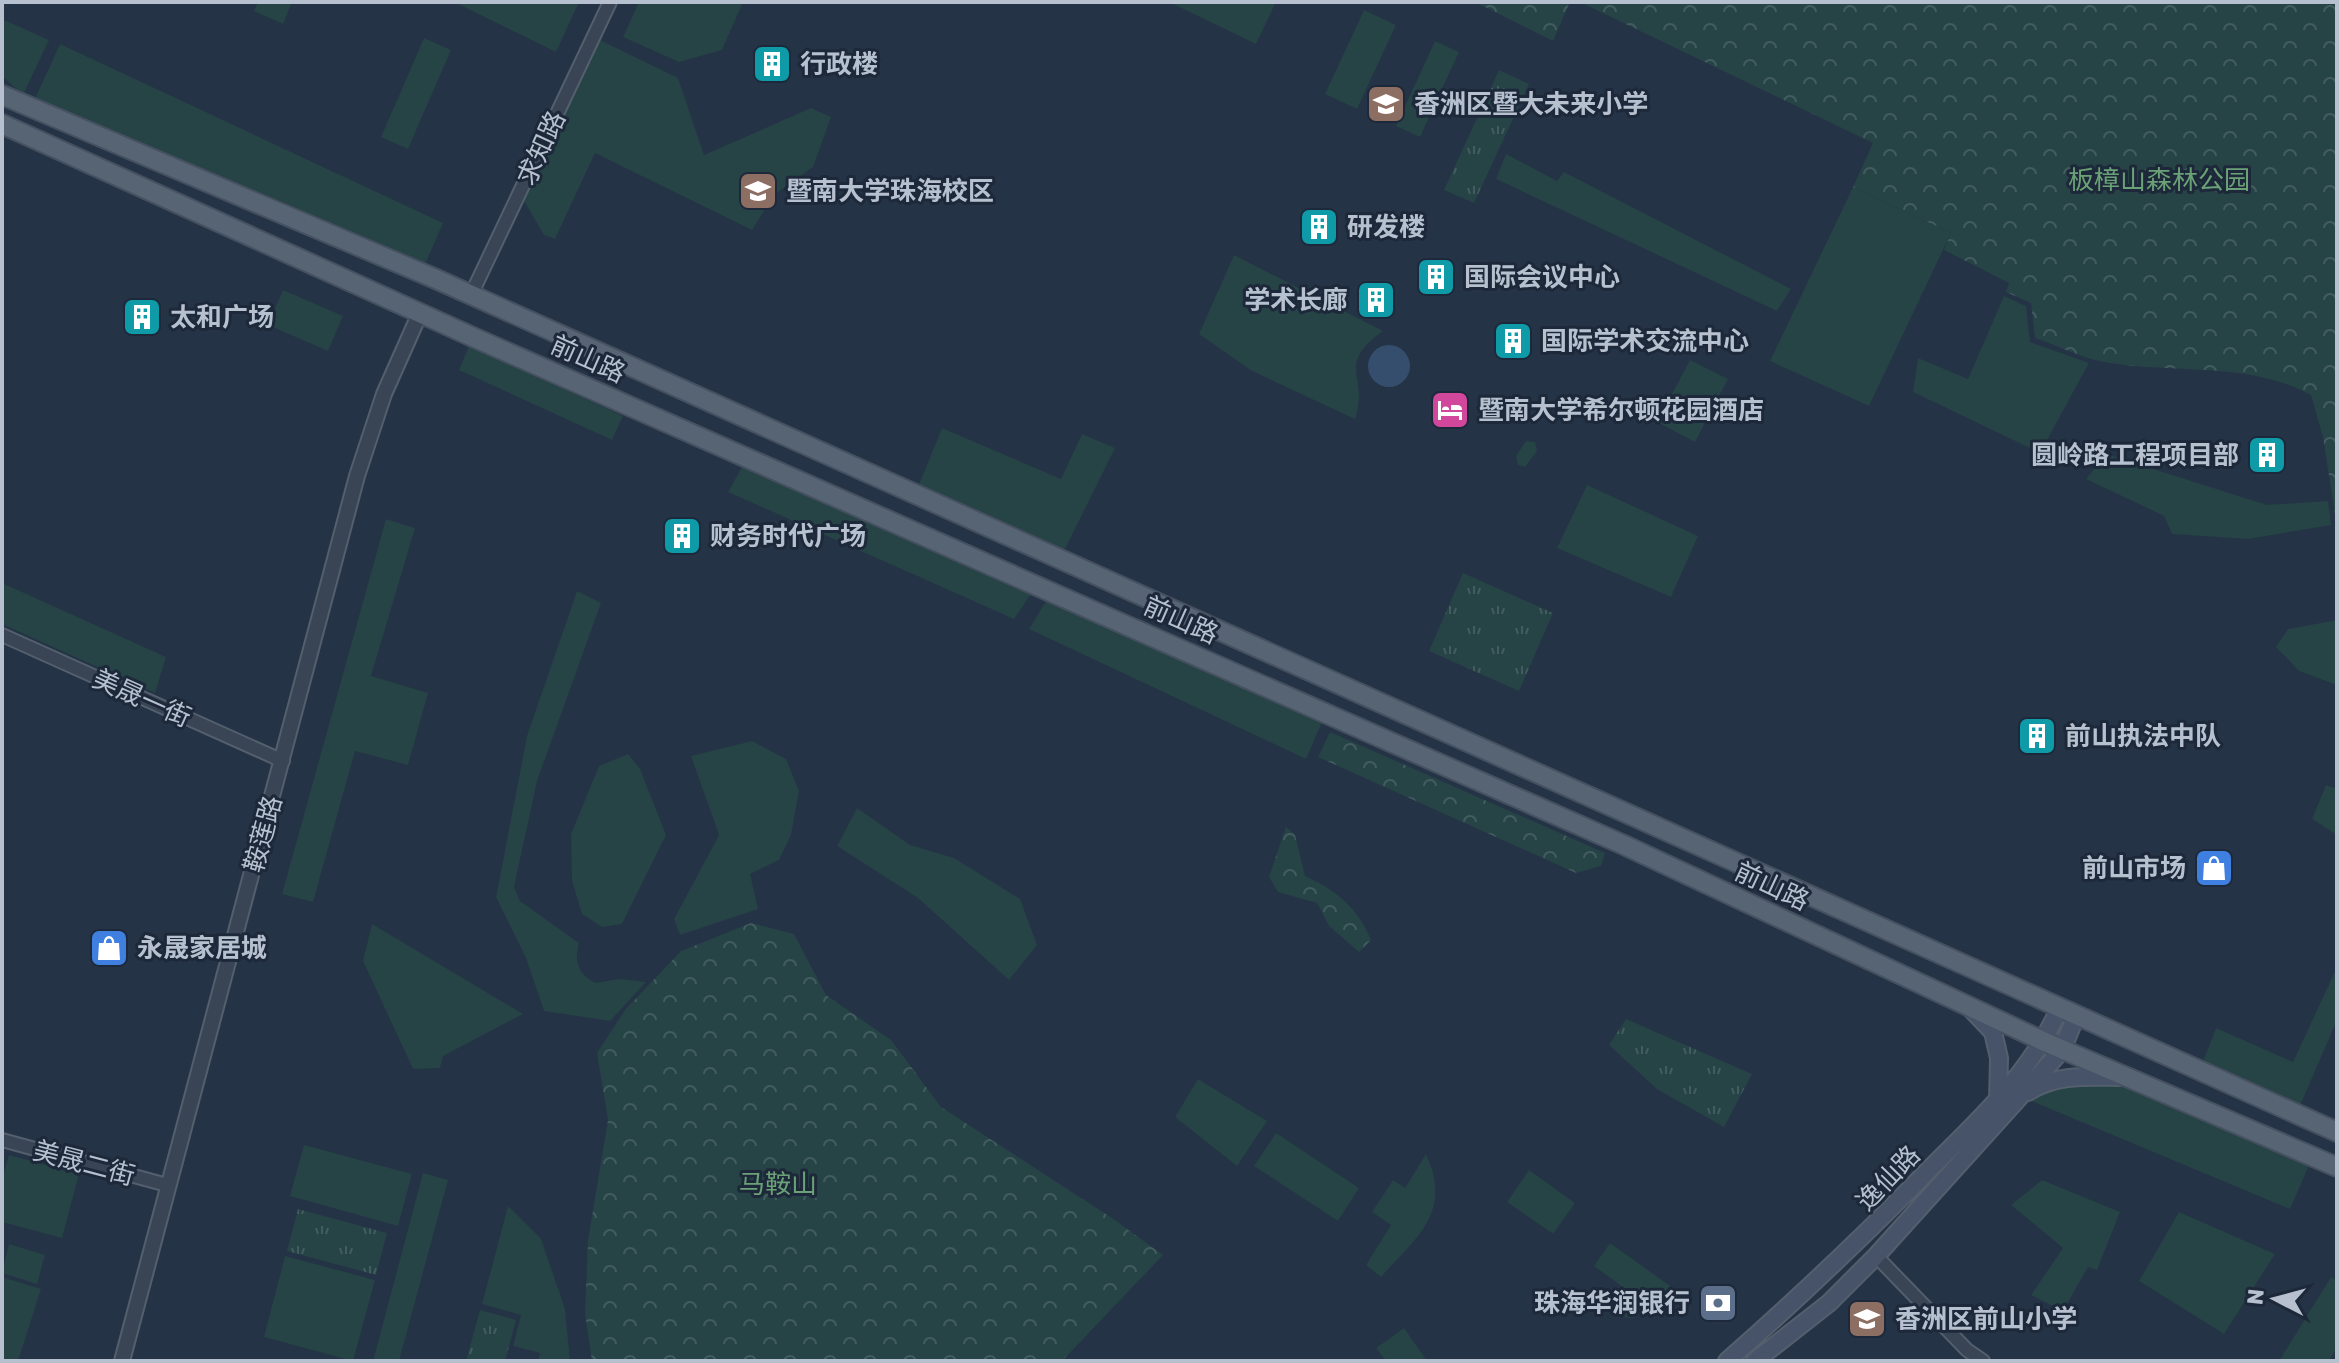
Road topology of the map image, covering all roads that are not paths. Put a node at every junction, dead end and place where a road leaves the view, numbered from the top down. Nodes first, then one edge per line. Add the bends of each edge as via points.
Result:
1 (610, 2) edge
2 (2, 87) edge
3 (2, 95) edge
4 (26, 105) junction
5 (2, 124) edge
6 (471, 295) junction
7 (420, 313) junction
8 (2, 635) edge
9 (283, 761) junction
10 (1968, 1006) junction
11 (2068, 1012) junction
12 (2053, 1046) junction
13 (2128, 1077) junction
14 (2003, 1106) junction
15 (2337, 1132) edge
16 (2, 1140) edge
17 (2337, 1167) edge
18 (167, 1185) junction
19 (1876, 1256) junction
20 (122, 1361) edge
21 (1727, 1361) edge
22 (1755, 1361) edge
23 (1983, 1361) edge

1 - 6 street, 求知路
2 - 4 main road
3 - 4 main road, 前山路
4 - 6 main road, 前山路
5 - 7 main road, 前山路
6 - 11 main road, 前山路
7 - 9 street, 鞍莲路 via 384,394 357,476
7 - 10 main road, 前山路 via 1624,845
8 - 9 street, 美晟一街
9 - 18 street, 鞍莲路
10 - 12 main road, 前山路
10 - 14 main road via 1993,1032
11 - 12 main road, 逸仙路
11 - 15 main road, 前山路
12 - 13 main road, 前山路
12 - 14 main road, 逸仙路
13 - 14 main road via 2045,1082
13 - 17 main road, 前山路
14 - 19 main road, 逸仙路
14 - 21 main road, 逸仙路
16 - 18 street, 美晟二街
18 - 20 street, 鞍莲路
19 - 22 main road, 逸仙路 via 1829,1303
19 - 23 street

